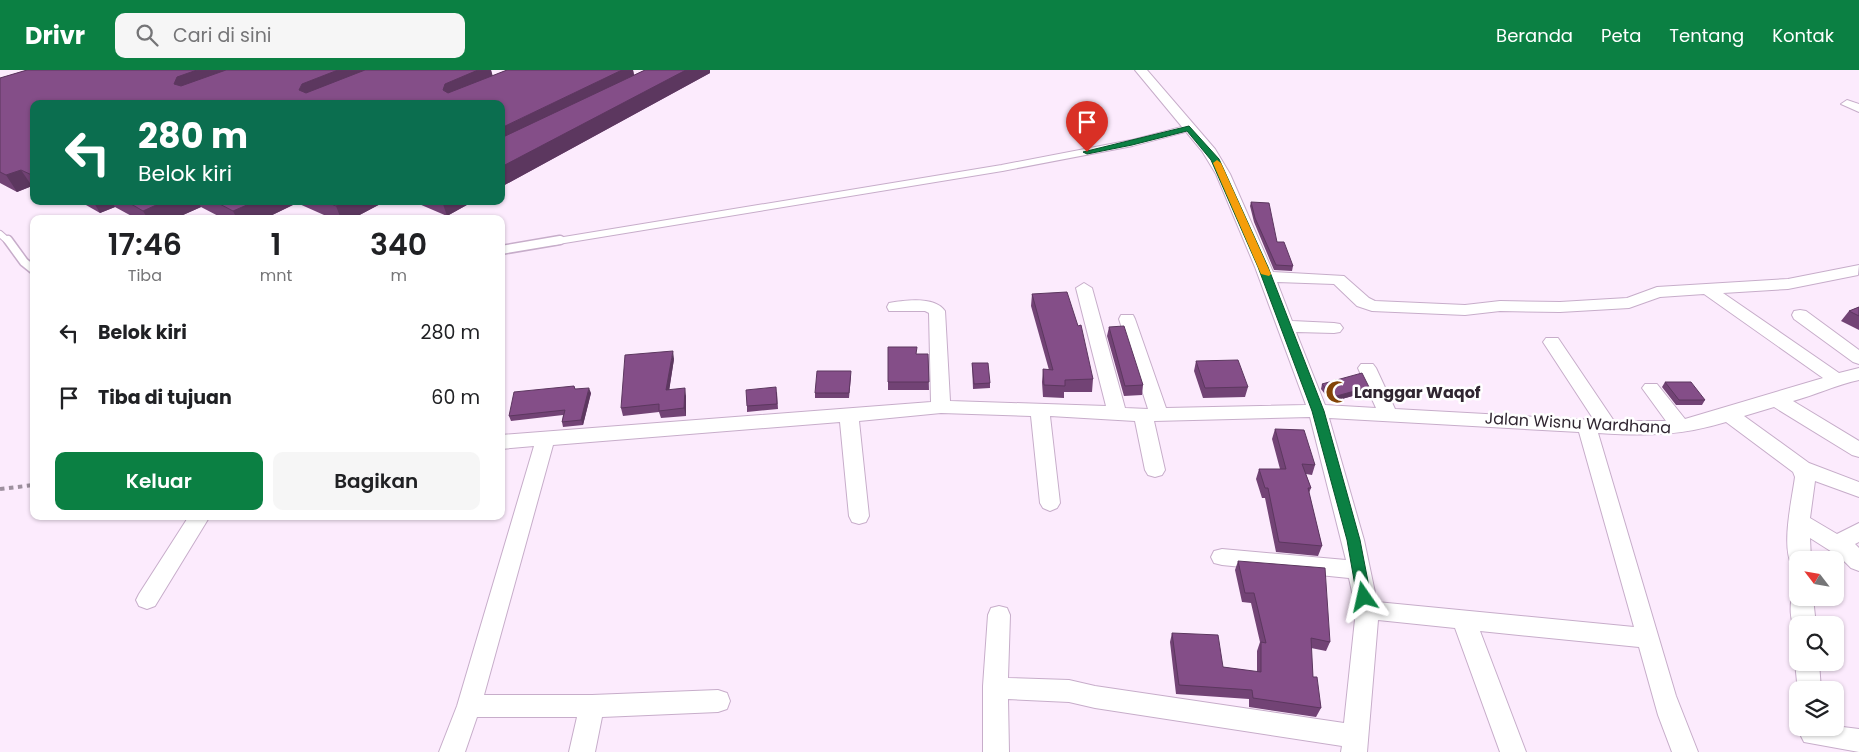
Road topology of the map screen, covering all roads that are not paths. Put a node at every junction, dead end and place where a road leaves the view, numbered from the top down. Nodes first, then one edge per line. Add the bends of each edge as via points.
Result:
1 (1141, 70) edge
2 (1189, 128) junction
3 (0, 234) edge
4 (505, 249) edge
5 (30, 267) edge
6 (1858, 270) edge
7 (1267, 277) junction
8 (1084, 288) dead end
9 (1710, 291) junction
10 (895, 307) dead end
11 (1800, 315) dead end
12 (1127, 319) dead end
13 (1285, 326) junction
14 (1334, 328) dead end
15 (1552, 342) dead end
16 (1859, 358) edge
17 (1367, 368) dead end
18 (1859, 374) edge
19 (1836, 379) junction
20 (1651, 388) dead end
21 (1775, 399) junction
22 (940, 407) junction
23 (1040, 409) junction
24 (1318, 411) junction
25 (1117, 414) junction
26 (1388, 414) junction
27 (849, 415) junction
28 (1151, 415) junction
29 (1730, 415) junction
30 (1598, 427) junction
31 (1681, 427) junction
32 (546, 437) junction
33 (505, 442) edge
34 (1859, 450) edge
35 (1802, 468) junction
36 (1155, 470) dead end
37 (1859, 490) edge
38 (1050, 503) dead end
39 (859, 516) dead end
40 (197, 520) edge
41 (1799, 520) junction
42 (1859, 531) edge
43 (1837, 544) junction
44 (1800, 551) edge
45 (1222, 557) dead end
46 (1859, 562) edge
47 (1358, 570) junction
48 (147, 600) dead end
49 (1367, 610) junction
50 (999, 615) dead end
51 (1464, 620) junction
52 (1647, 638) junction
53 (995, 688) junction
54 (718, 701) dead end
55 (469, 706) junction
56 (592, 706) junction
57 (1814, 738) edge
58 (1859, 740) edge
59 (1354, 744) edge
60 (452, 752) edge
61 (582, 752) edge
62 (996, 752) edge
63 (1513, 752) edge
64 (1684, 752) edge

1 - 2 street
2 - 4 lane via 1132,143 1002,168
2 - 7 street via 1208,149 1223,174
3 - 5 lane via 14,245
6 - 9 street via 1788,284
7 - 9 street via 1338,279 1372,306 1465,310 1500,306 1560,308 1628,304 1657,292
7 - 13 street
8 - 25 street
9 - 19 street
10 - 22 street via 924,305 937,311
11 - 16 street
12 - 28 street
13 - 14 street
13 - 24 street
15 - 30 street
17 - 26 street
18 - 19 street, Jalan Wisnu Wardhana
19 - 21 street, Jalan Wisnu Wardhana
20 - 31 street
21 - 29 street, Jalan Wisnu Wardhana
21 - 34 street
22 - 23 street, Jalan Wisnu Wardhana
22 - 27 street, Jalan Wisnu Wardhana
23 - 25 street, Jalan Wisnu Wardhana
23 - 38 street
24 - 26 street, Jalan Wisnu Wardhana
24 - 28 street, Jalan Wisnu Wardhana
24 - 47 street
25 - 28 street, Jalan Wisnu Wardhana
26 - 30 street, Jalan Wisnu Wardhana
27 - 32 street, Jalan Wisnu Wardhana
27 - 39 street
28 - 36 street
29 - 31 street, Jalan Wisnu Wardhana
29 - 35 street
30 - 31 street, Jalan Wisnu Wardhana
30 - 52 street
32 - 33 street, Jalan Wisnu Wardhana
32 - 55 street
35 - 37 street
35 - 41 street
40 - 48 street
41 - 43 street
41 - 44 street
42 - 43 street
43 - 46 street
45 - 47 street
47 - 49 street
49 - 51 street
49 - 59 street
50 - 53 street
51 - 52 street
51 - 63 street
52 - 64 street
53 - 59 street via 1069,691
53 - 62 street
54 - 56 street
55 - 56 street
55 - 60 street
56 - 61 street
57 - 58 street

